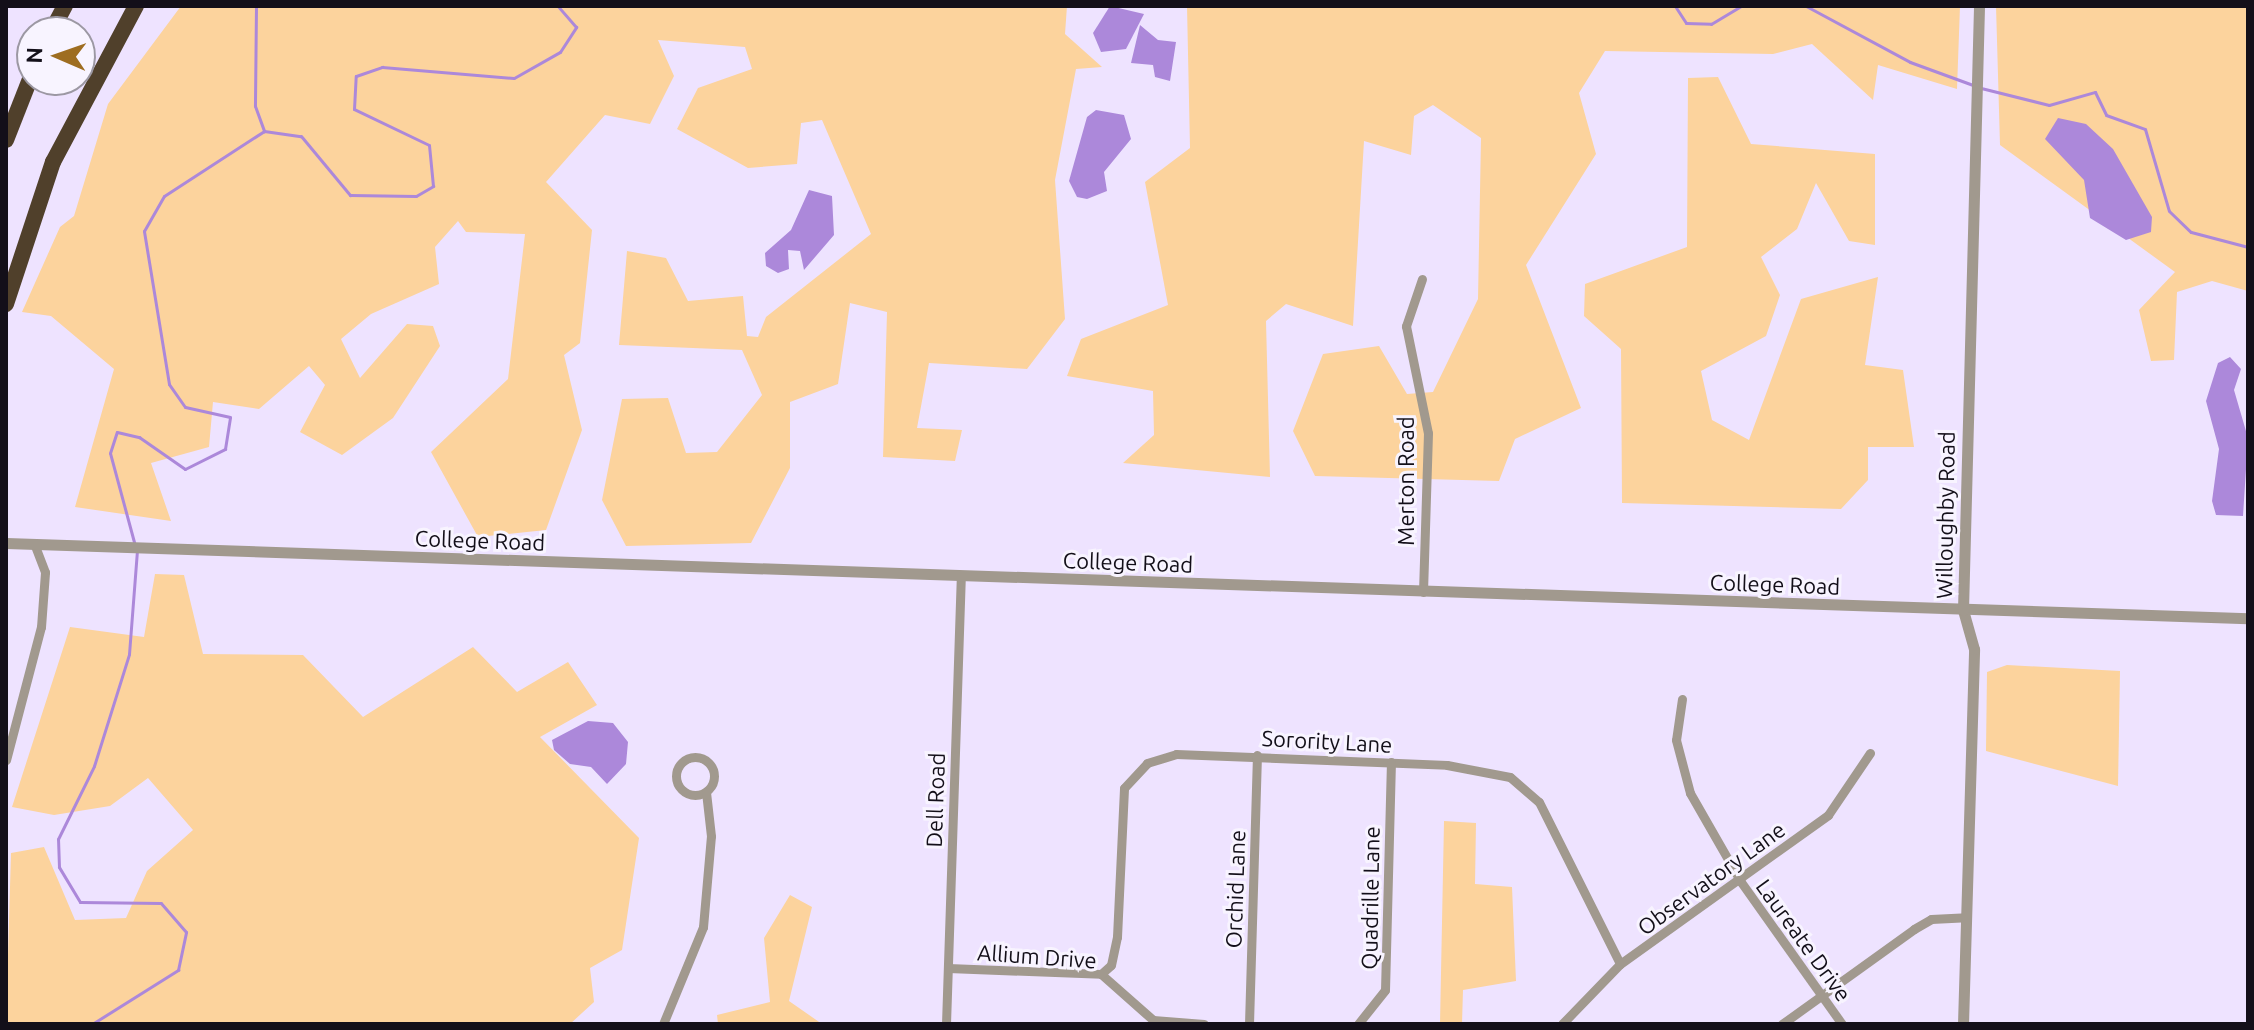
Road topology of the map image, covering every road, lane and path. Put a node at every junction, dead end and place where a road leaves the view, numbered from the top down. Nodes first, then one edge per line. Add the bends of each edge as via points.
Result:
1 (136, 6) edge
2 (1979, 6) edge
3 (23, 96) edge
4 (6, 140) edge
5 (1422, 279) dead end
6 (6, 304) edge
7 (6, 543) edge
8 (34, 544) junction
9 (961, 577) junction
10 (1423, 592) junction
11 (1963, 610) junction
12 (2248, 618) edge
13 (1682, 699) dead end
14 (1870, 753) dead end
15 (1257, 755) junction
16 (6, 760) edge
17 (1391, 762) junction
18 (706, 792) junction
19 (1741, 882) junction
20 (1966, 917) junction
21 (1620, 964) junction
22 (948, 968) junction
23 (1101, 974) junction
24 (1822, 996) junction
25 (663, 1024) edge
26 (946, 1024) edge
27 (1204, 1024) edge
28 (1249, 1024) edge
29 (1358, 1024) edge
30 (1562, 1024) edge
31 (1782, 1024) edge
32 (1842, 1024) edge
33 (1963, 1024) edge

1 - 6 highway via 57,152
2 - 11 street, Willoughby Road
3 - 4 highway
5 - 10 street, Merton Road via 1406,326 1428,433
7 - 8 street, College Road
8 - 9 street, College Road
8 - 16 street via 45,572 41,627
9 - 10 street, College Road
9 - 22 street, Dell Road
10 - 11 street, College Road
11 - 12 street, College Road
11 - 20 street, Willoughby Road via 1974,649
13 - 19 street, Laureate Drive via 1678,757
14 - 19 street, Observatory Lane via 1828,815
15 - 17 street, Sorority Lane
15 - 23 street, Sorority Lane via 1176,754 1135,773 1121,803 1115,952
15 - 28 street, Orchid Lane
17 - 21 street, Sorority Lane via 1485,769 1527,786
17 - 29 street, Quadrille Lane via 1385,990
18 - 18 street via 694,795 678,785 676,773 687,758 706,760 713,769
18 - 25 street via 711,836 703,927
19 - 21 street, Observatory Lane
19 - 24 street, Laureate Drive
20 - 24 street via 1931,919
20 - 33 street, Willoughby Road
21 - 30 street, Observatory Lane
22 - 23 street, Allium Drive
22 - 26 street, Dell Road
23 - 27 street, Allium Drive via 1153,1020
24 - 31 street
24 - 32 street, Laureate Drive

